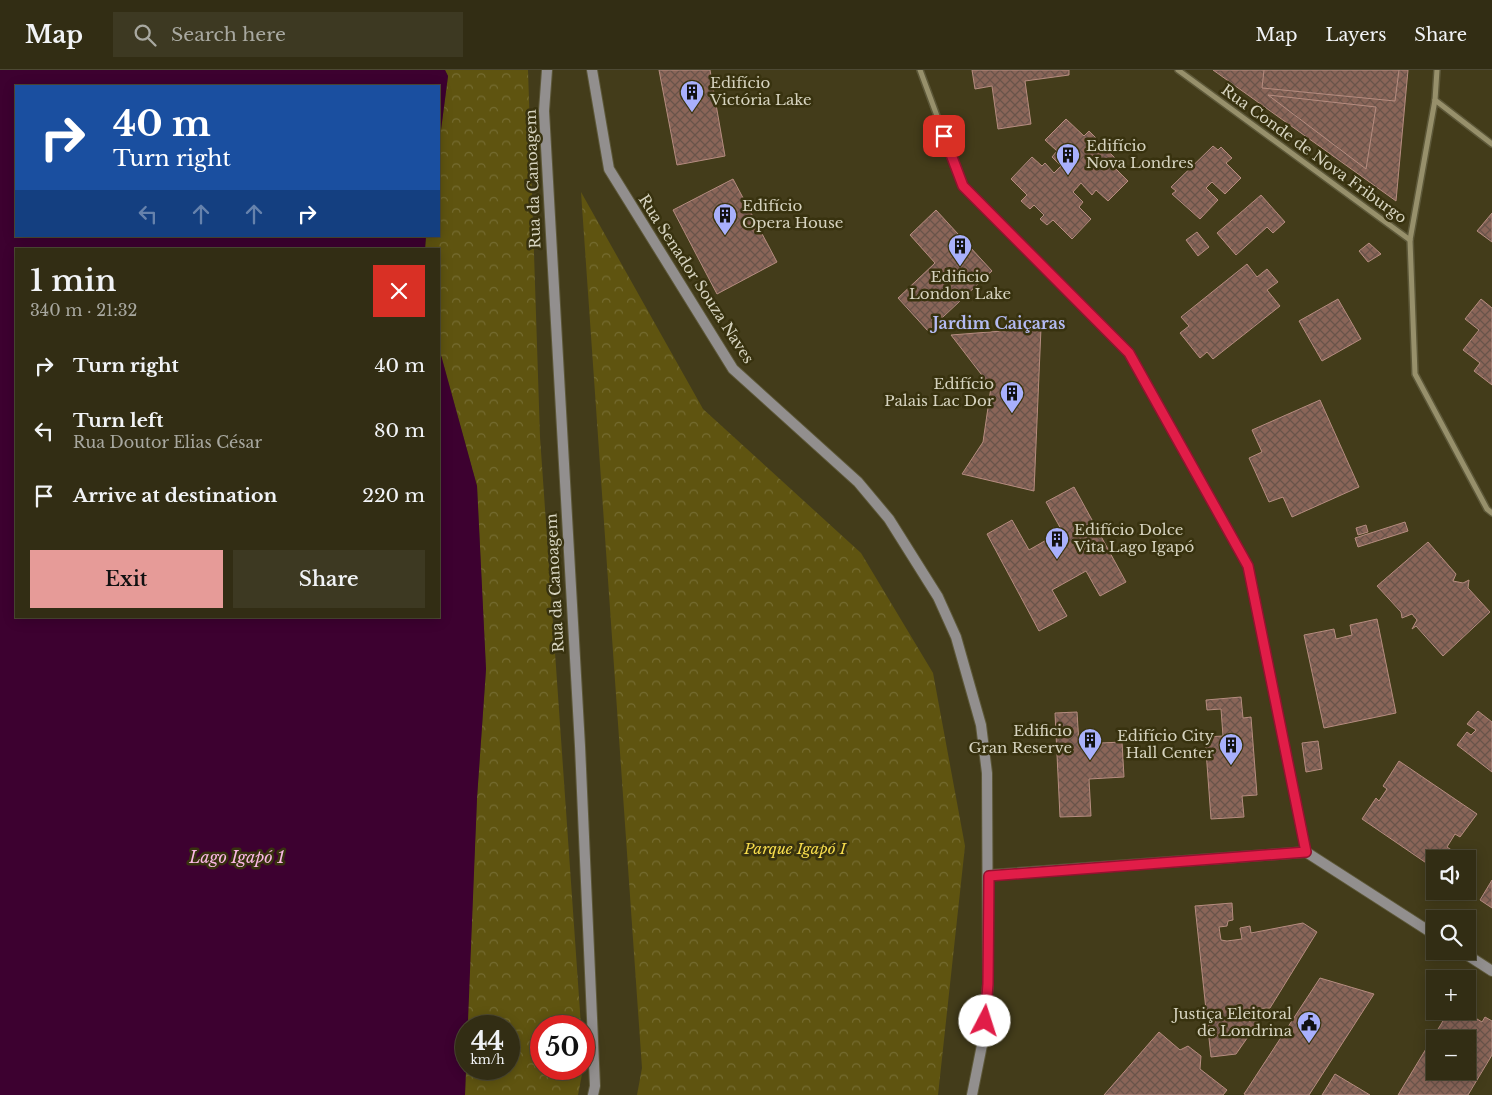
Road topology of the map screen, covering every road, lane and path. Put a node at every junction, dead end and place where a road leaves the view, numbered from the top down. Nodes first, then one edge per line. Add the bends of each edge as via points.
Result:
1 (547, 70) edge
2 (592, 70) edge
3 (920, 70) edge
4 (1178, 70) edge
5 (1437, 70) edge
6 (1435, 100) junction
7 (1492, 144) edge
8 (1410, 240) junction
9 (1492, 505) edge
10 (1489, 511) edge
11 (1306, 852) junction
12 (989, 876) junction
13 (1426, 929) edge
14 (1475, 960) edge
15 (1492, 971) edge
16 (593, 1095) edge
17 (972, 1095) edge

1 - 16 main road, Rua da Canoagem via 544,111 580,746 595,1076
2 - 12 main road, Rua Senador Souza Naves via 608,169 733,369 858,482 889,520 938,597 956,637 981,725 987,773
3 - 11 street via 963,186 1129,353 1248,566
4 - 8 street, Rua Conde de Nova Friburgo
5 - 6 street
6 - 7 street
6 - 8 street
8 - 10 street via 1415,374
9 - 10 street
11 - 12 main road
11 - 13 main road
12 - 17 main road, Rua Senador Souza Naves via 988,984 983,1040
14 - 15 main road

